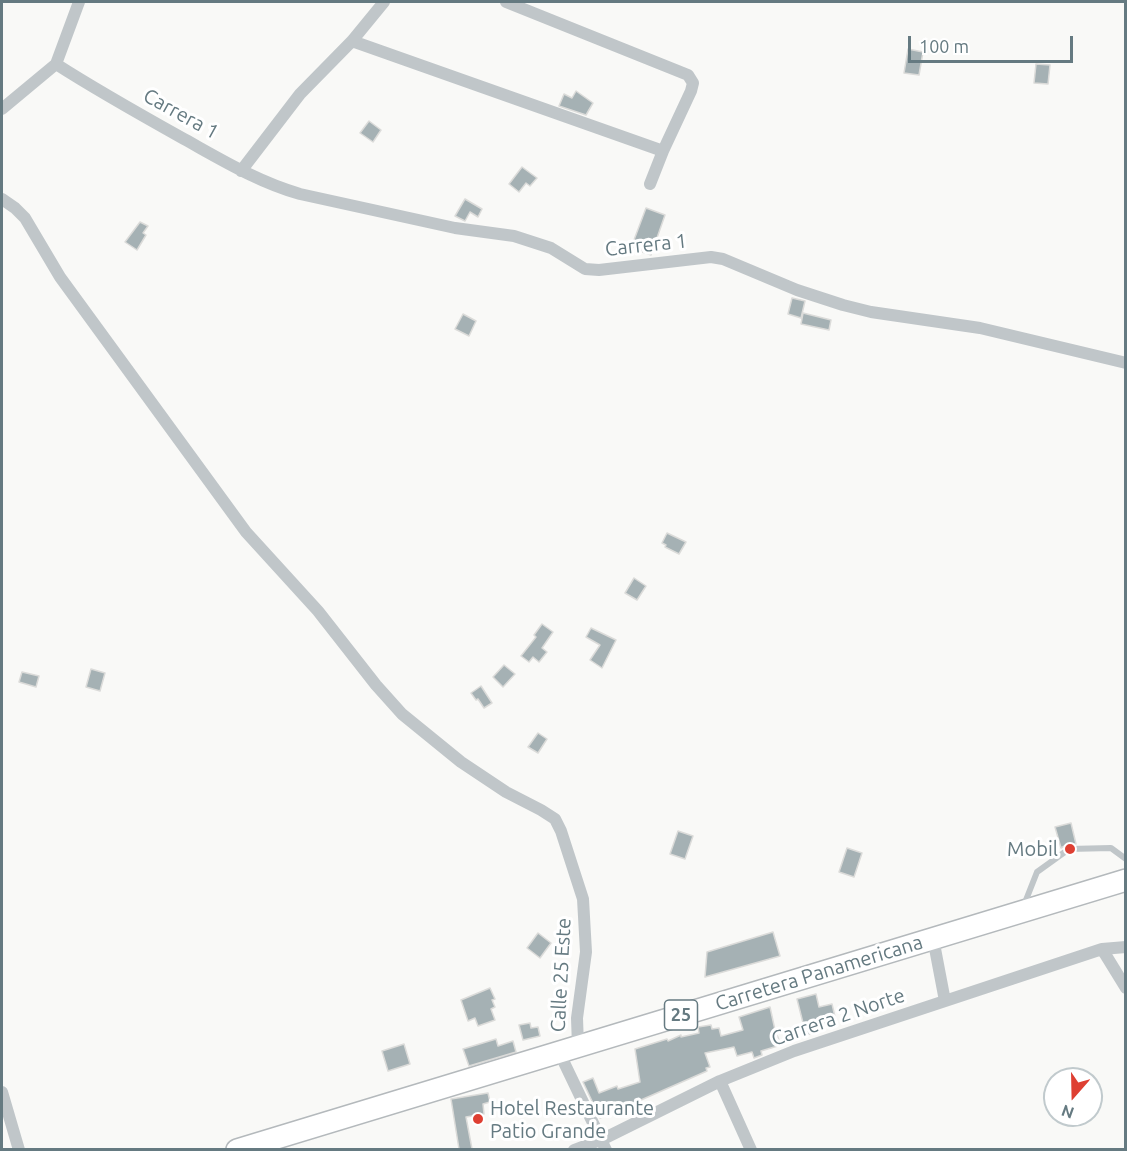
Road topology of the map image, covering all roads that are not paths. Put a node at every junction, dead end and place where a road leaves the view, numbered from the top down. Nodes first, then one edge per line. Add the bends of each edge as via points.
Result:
1 (79, 2) edge
2 (384, 2) edge
3 (506, 2) edge
4 (352, 41) junction
5 (56, 64) junction
6 (2, 109) edge
7 (663, 151) junction
8 (241, 171) junction
9 (650, 184) dead end
10 (2, 199) edge
11 (1125, 363) edge
12 (1125, 859) edge
13 (1125, 880) edge
14 (1022, 911) junction
15 (933, 938) junction
16 (1125, 947) edge
17 (1102, 950) junction
18 (1125, 988) edge
19 (945, 1001) junction
20 (568, 1049) junction
21 (720, 1081) junction
22 (2, 1092) edge
23 (605, 1144) edge
24 (19, 1149) edge
25 (237, 1149) edge
26 (574, 1149) edge
27 (751, 1149) edge

1 - 5 street
2 - 4 street
3 - 7 street via 688,75 693,83 691,91
4 - 7 street
4 - 8 street via 300,94
5 - 6 street
5 - 8 street, Carrera 1
7 - 9 street
8 - 11 street, Carrera 1 via 300,194 537,242 585,269 717,258 843,305 980,328
10 - 20 street, Calle 25 Este via 25,218 60,278 246,532 318,611 376,685 402,714 461,762 555,819 583,899 586,952 577,1018
12 - 14 lane via 1111,848 1068,849 1037,873
13 - 14 highway, Carretera Panamericana / 25
14 - 15 highway, Carretera Panamericana / 25
15 - 19 street
15 - 20 highway, Carretera Panamericana / 25
16 - 17 street, Carrera 2 Norte
17 - 18 street
17 - 19 street, Carrera 2 Norte
19 - 21 street, Carrera 2 Norte via 794,1051
20 - 23 street, Calle 25 Este
20 - 25 highway, Carretera Panamericana / 25
21 - 23 street, Carrera 2 Norte
21 - 27 street
22 - 24 street
23 - 26 street, Carrera 2 Norte

